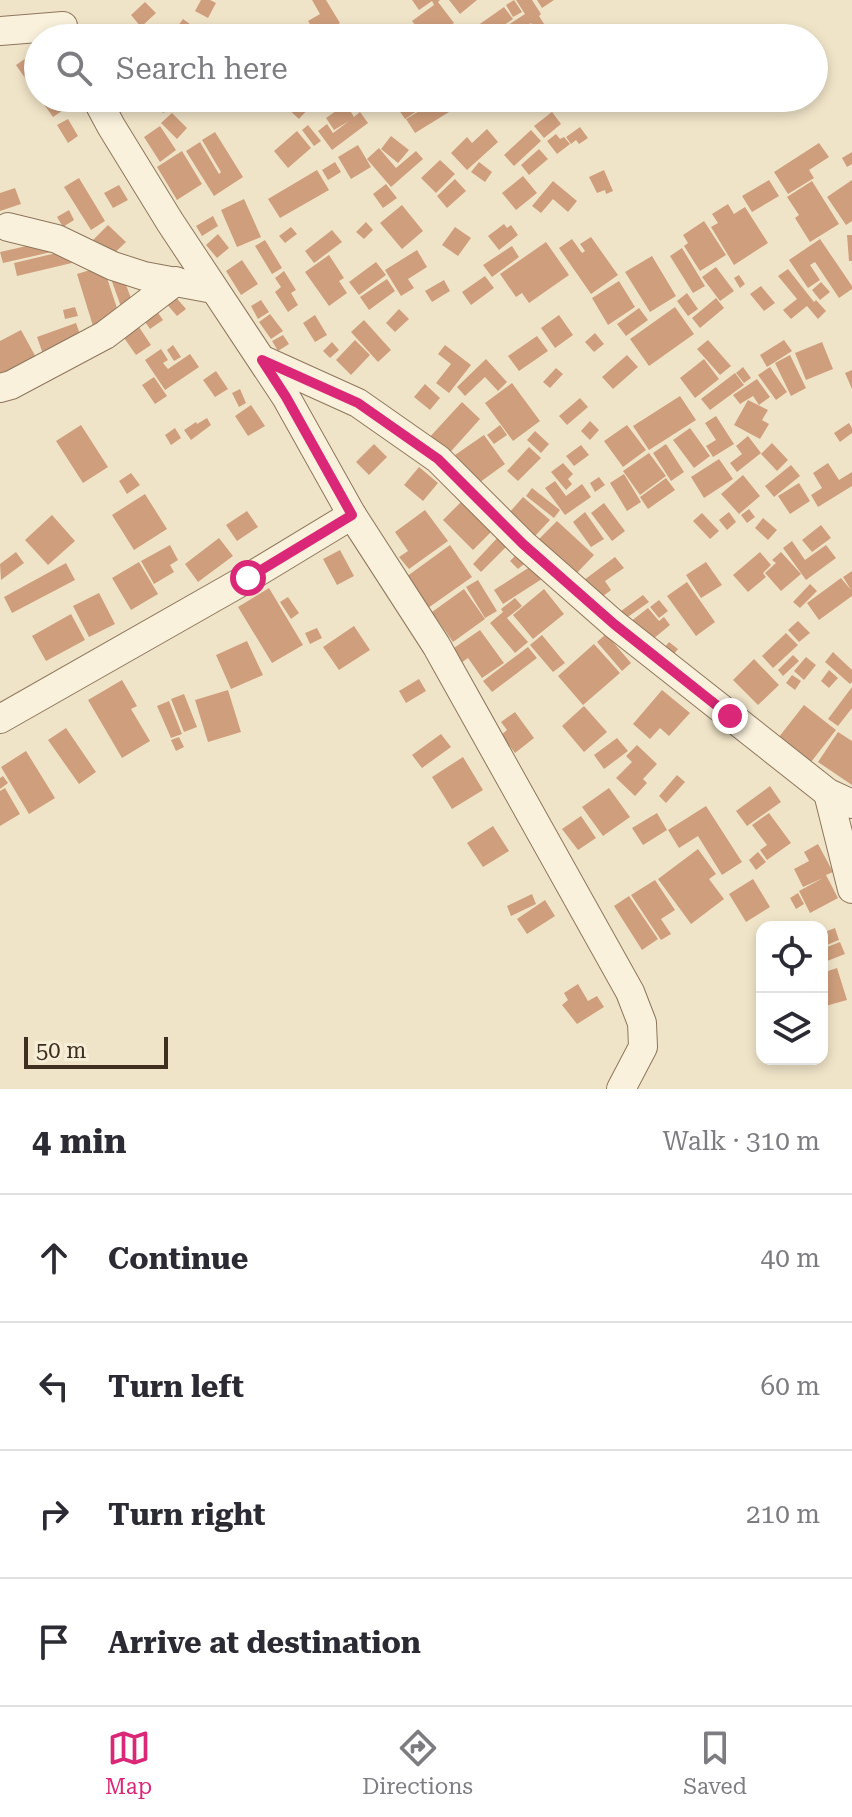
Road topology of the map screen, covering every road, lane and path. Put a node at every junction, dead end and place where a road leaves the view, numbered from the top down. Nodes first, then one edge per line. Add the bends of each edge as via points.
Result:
1 (24, 27) edge
2 (0, 31) edge
3 (104, 112) edge
4 (8, 227) dead end
5 (176, 281) junction
6 (213, 289) junction
7 (262, 360) junction
8 (0, 388) edge
9 (352, 515) junction
10 (0, 719) edge
11 (840, 798) edge
12 (852, 889) edge
13 (621, 1089) edge

1 - 2 street
3 - 6 street
4 - 5 street via 57,239 144,276
5 - 6 street
5 - 8 street via 105,335
6 - 7 street
7 - 9 street
7 - 11 street via 358,403 438,459 614,624
9 - 10 street
9 - 13 street via 436,645 630,992 642,1023 643,1047
11 - 12 street

